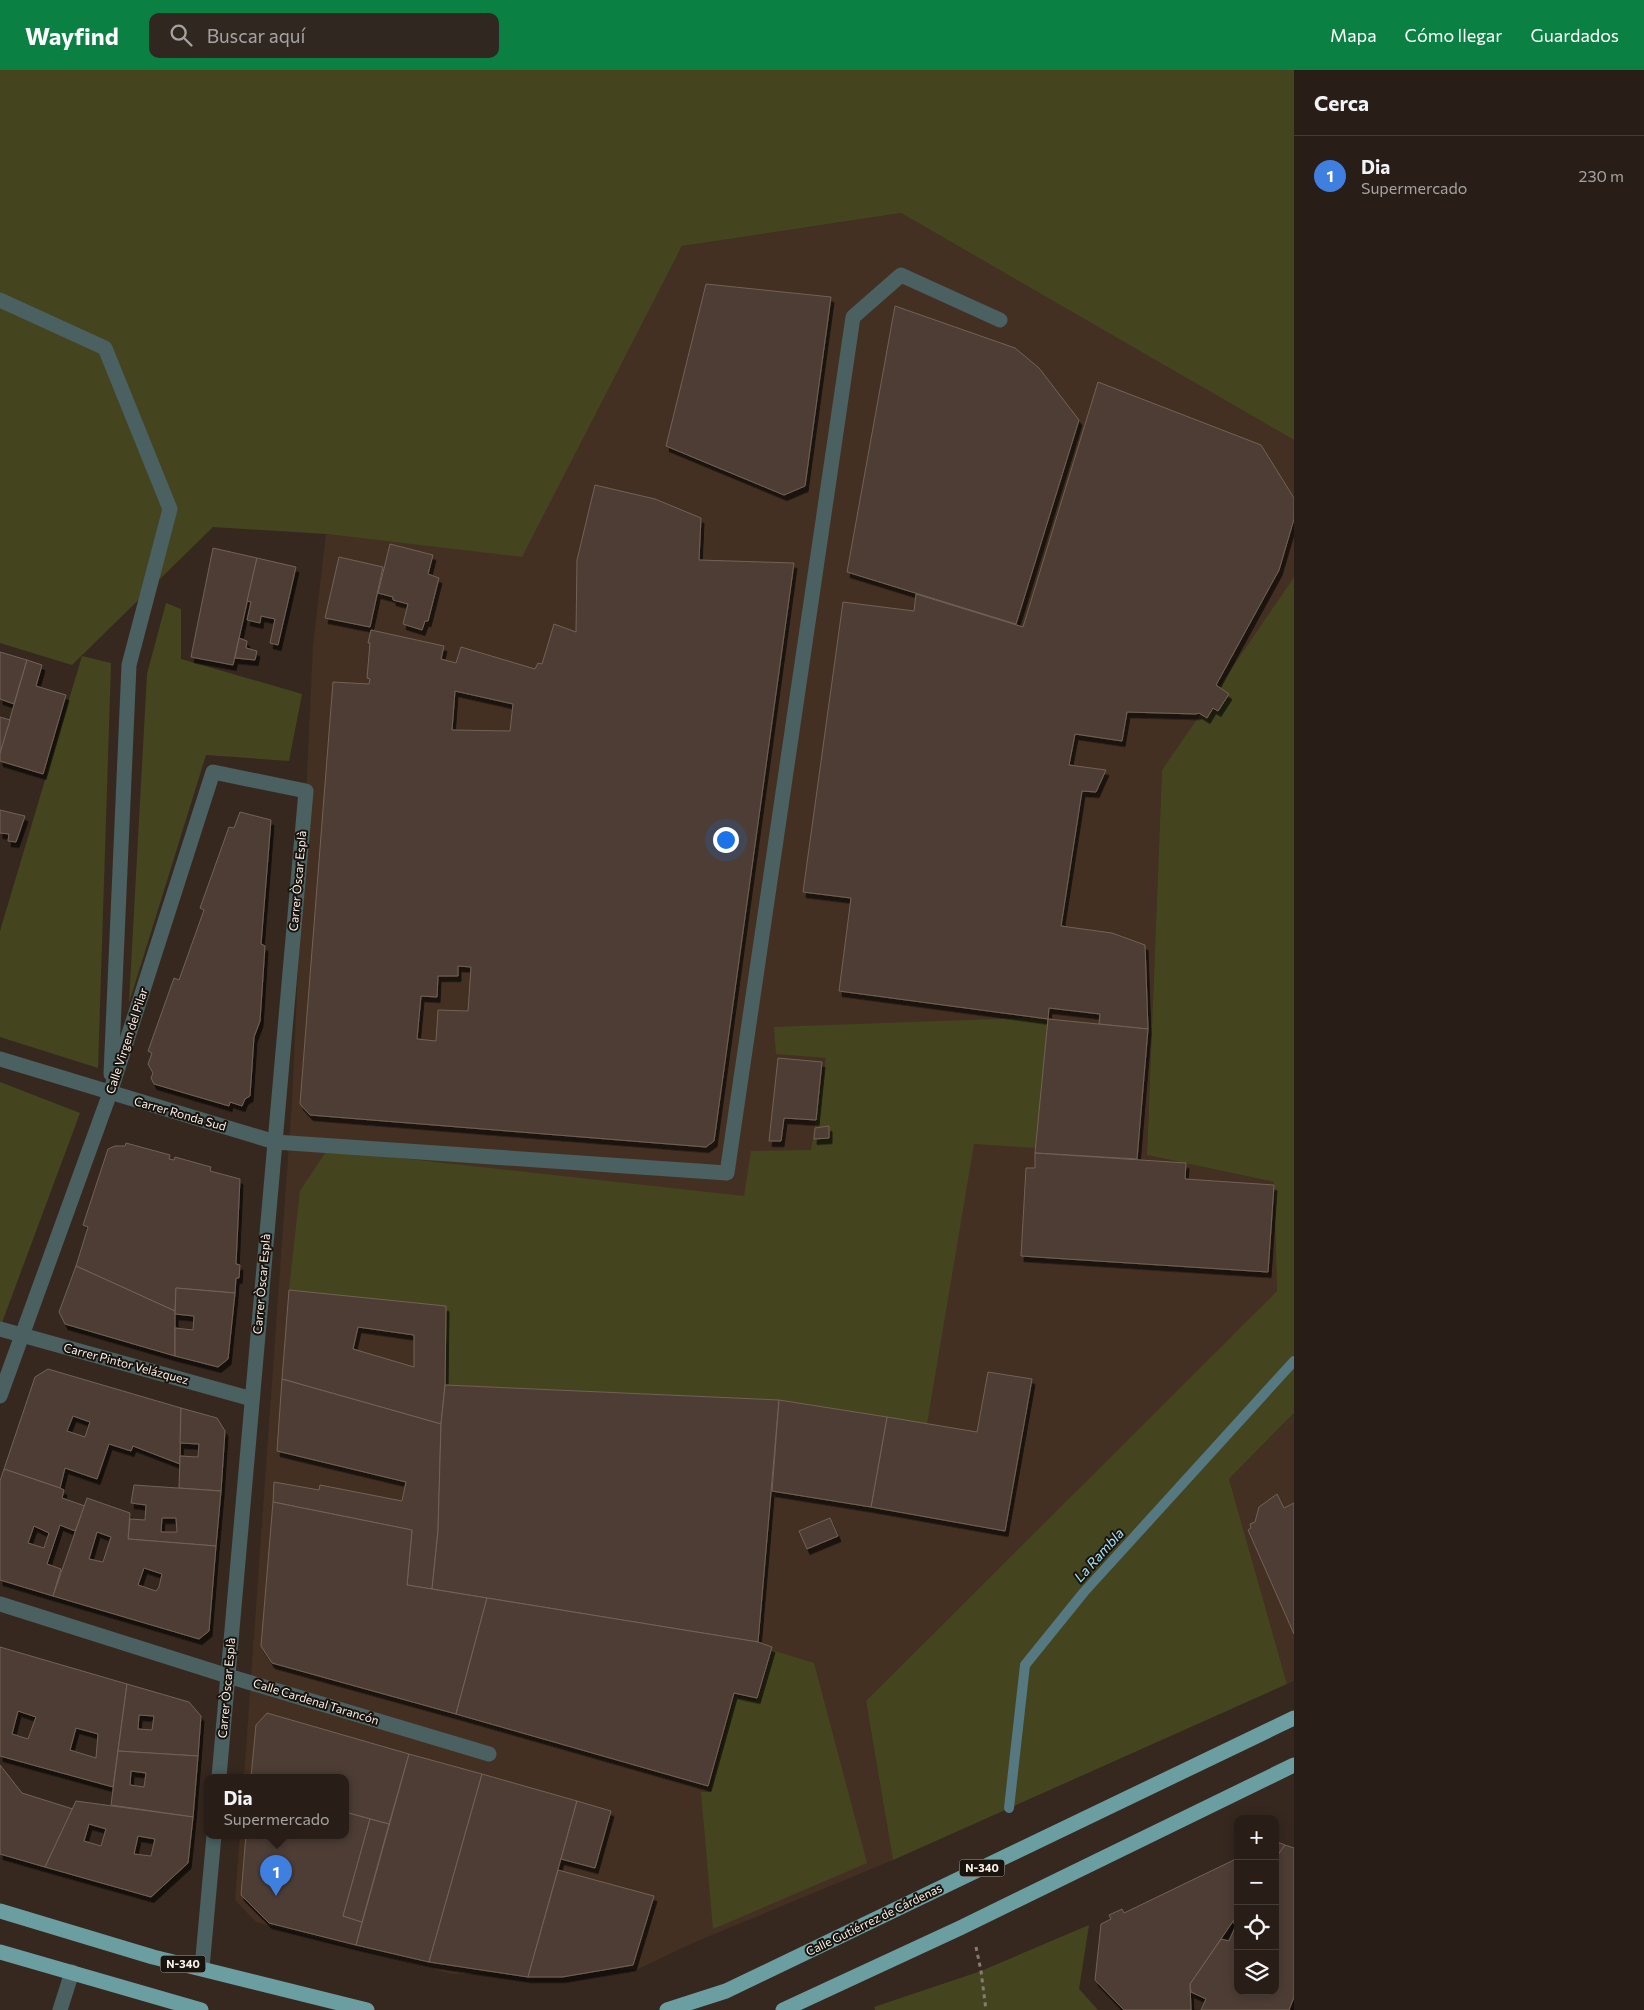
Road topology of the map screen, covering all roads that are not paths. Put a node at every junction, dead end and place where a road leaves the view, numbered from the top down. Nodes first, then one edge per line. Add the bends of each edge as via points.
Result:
1 (0, 300) edge
2 (1000, 320) dead end
3 (306, 791) joint
4 (0, 1059) edge
5 (110, 1093) junction
6 (275, 1142) junction
7 (0, 1329) edge
8 (21, 1335) junction
9 (0, 1396) edge
10 (252, 1399) junction
11 (0, 1604) edge
12 (228, 1676) junction
13 (1294, 1718) edge
14 (489, 1754) dead end
15 (1292, 1770) edge
16 (219, 1774) edge
17 (214, 1839) edge
18 (0, 1911) edge
19 (0, 1952) edge
20 (202, 1968) junction
21 (72, 1972) junction
22 (60, 2010) edge
23 (201, 2010) edge
24 (367, 2010) edge
25 (667, 2010) edge
26 (783, 2010) edge

1 - 5 street via 105,348 170,509 128,665
2 - 6 street, Carrer Ronda Sud via 901,275 853,317 726,1172
3 - 5 street, Calle Virgen del Pilar via 213,772
3 - 6 street, Carrer Òscar Esplà
4 - 5 street, Carrer Ronda Sud
5 - 6 street, Carrer Ronda Sud
5 - 8 street, Calle Virgen del Pilar
6 - 10 street, Carrer Òscar Esplà
7 - 8 street, Carrer Pintor Velázquez
8 - 9 street, Calle Virgen del Pilar
8 - 10 street, Carrer Pintor Velázquez
10 - 12 street, Carrer Òscar Esplà
11 - 12 street, Calle Cardenal Tarancón
12 - 14 street, Calle Cardenal Tarancón
12 - 16 street, Carrer Òscar Esplà
13 - 25 highway, Calle Gutiérrez de Cárdenas / N-340 via 726,1991
15 - 26 highway
17 - 20 street
18 - 20 highway, N-340 via 152,1957
19 - 21 highway
20 - 24 highway, N-340
21 - 22 street
21 - 23 highway

